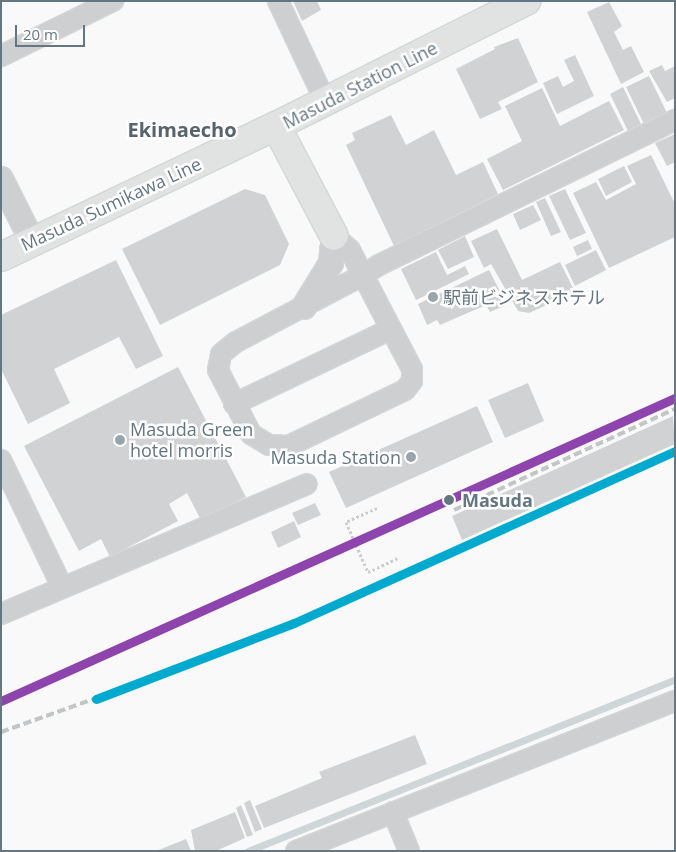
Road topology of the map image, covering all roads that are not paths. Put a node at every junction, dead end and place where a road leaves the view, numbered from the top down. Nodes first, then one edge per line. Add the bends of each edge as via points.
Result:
1 (113, 1) edge
2 (278, 1) edge
3 (526, 1) edge
4 (1, 56) edge
5 (325, 101) junction
6 (675, 120) edge
7 (276, 126) junction
8 (1, 179) edge
9 (334, 236) junction
10 (32, 241) junction
11 (1, 257) edge
12 (363, 275) junction
13 (304, 307) junction
14 (391, 329) junction
15 (234, 404) junction
16 (1, 460) edge
17 (307, 484) dead end
18 (62, 587) junction
19 (1, 614) edge
20 (675, 701) edge
21 (393, 812) junction
22 (296, 851) edge
23 (409, 851) edge

1 - 4 street
2 - 5 street
3 - 5 main road, Masuda Station Line
5 - 7 main road, Masuda Station Line
6 - 12 street
7 - 9 main road, Masuda Station Line
7 - 10 main road, Masuda Sumikawa Line
8 - 10 street
9 - 12 street via 350,250
9 - 13 street via 331,263
10 - 11 main road, Masuda Sumikawa Line
12 - 13 street
12 - 14 street
13 - 15 street via 236,342 221,354 218,370
14 - 15 street
14 - 15 street via 412,369 412,381 405,390 297,442 278,446 260,440 251,434
16 - 18 street
17 - 18 street
18 - 19 street
20 - 21 street
21 - 22 street
21 - 23 street

